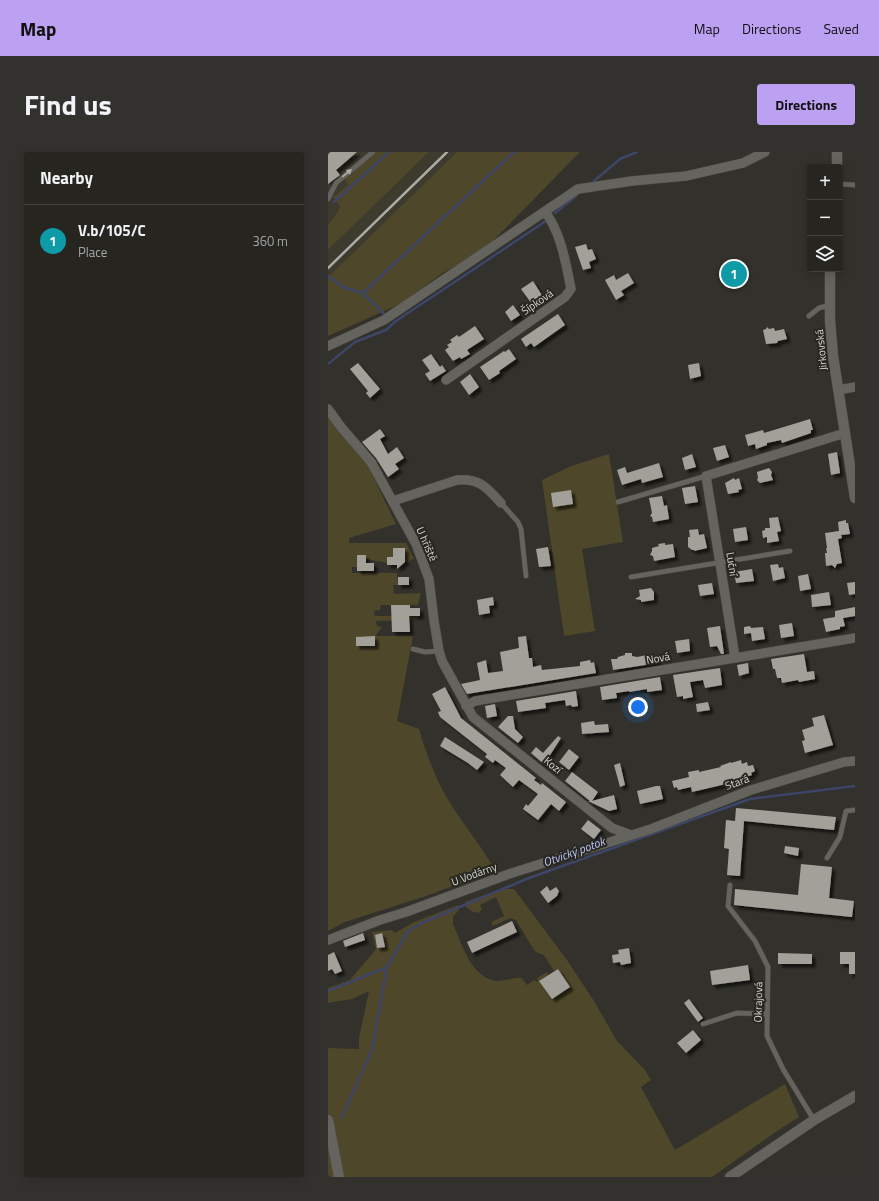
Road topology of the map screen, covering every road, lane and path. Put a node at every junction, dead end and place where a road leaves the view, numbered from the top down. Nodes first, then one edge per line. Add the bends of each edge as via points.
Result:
1 (373, 152) edge
2 (765, 152) edge
3 (837, 152) edge
4 (837, 164) edge
5 (843, 184) edge
6 (855, 185) edge
7 (328, 199) edge
8 (545, 212) junction
9 (830, 272) edge
10 (830, 305) junction
11 (809, 316) dead end
12 (328, 346) edge
13 (446, 380) dead end
14 (855, 387) edge
15 (838, 390) junction
16 (328, 409) edge
17 (845, 433) junction
18 (706, 476) junction
19 (855, 498) edge
20 (393, 501) junction
21 (618, 502) dead end
22 (501, 503) joint
23 (790, 551) dead end
24 (720, 563) junction
25 (526, 576) dead end
26 (631, 577) dead end
27 (855, 638) edge
28 (413, 649) dead end
29 (439, 651) junction
30 (735, 657) junction
31 (466, 706) junction
32 (855, 761) edge
33 (855, 810) edge
34 (631, 835) junction
35 (827, 858) dead end
36 (730, 885) dead end
37 (328, 940) edge
38 (767, 1014) junction
39 (703, 1024) dead end
40 (855, 1096) edge
41 (843, 1103) junction
42 (855, 1103) edge
43 (328, 1120) edge
44 (814, 1120) junction
45 (339, 1177) edge
46 (730, 1177) edge

7 -> 1 lane via 336,183
2 - 8 street via 743,163 686,176 578,189
3 - 4 main road
5 - 6 lane
8 - 12 street via 384,320
8 - 13 street, Šípková via 553,222 565,260 570,289 565,297
9 - 10 main road, Jirkovská
10 - 11 lane via 819,308
10 - 15 main road, Jirkovská
14 - 15 street
15 - 17 main road, Jirkovská
16 - 20 street, U hřiště via 371,462
17 - 18 street
17 - 19 main road, Jirkovská
18 - 21 lane
18 - 24 street, Luční
20 - 22 street via 464,479 486,486
20 - 29 street, U hřiště via 416,544 429,579
22 - 25 lane via 521,529
23 - 24 lane
24 - 26 lane
24 - 30 street, Luční
27 - 30 street, Nová
28 - 29 lane via 425,652
29 - 31 street, U hřiště
30 - 31 street, Nová via 475,701
31 - 34 street, Kozí via 473,717 612,828
32 - 34 street, Stará via 751,790
33 - 35 lane via 846,810 840,837
34 - 37 street, U Vodárny via 509,874
36 - 38 lane, Okrajová via 728,906 755,941 768,967
38 - 39 lane via 737,1013
38 - 44 lane, Okrajová via 767,1036 783,1069
40 - 41 main road
41 - 42 main road
41 - 44 main road
43 - 45 main road
44 - 46 main road

